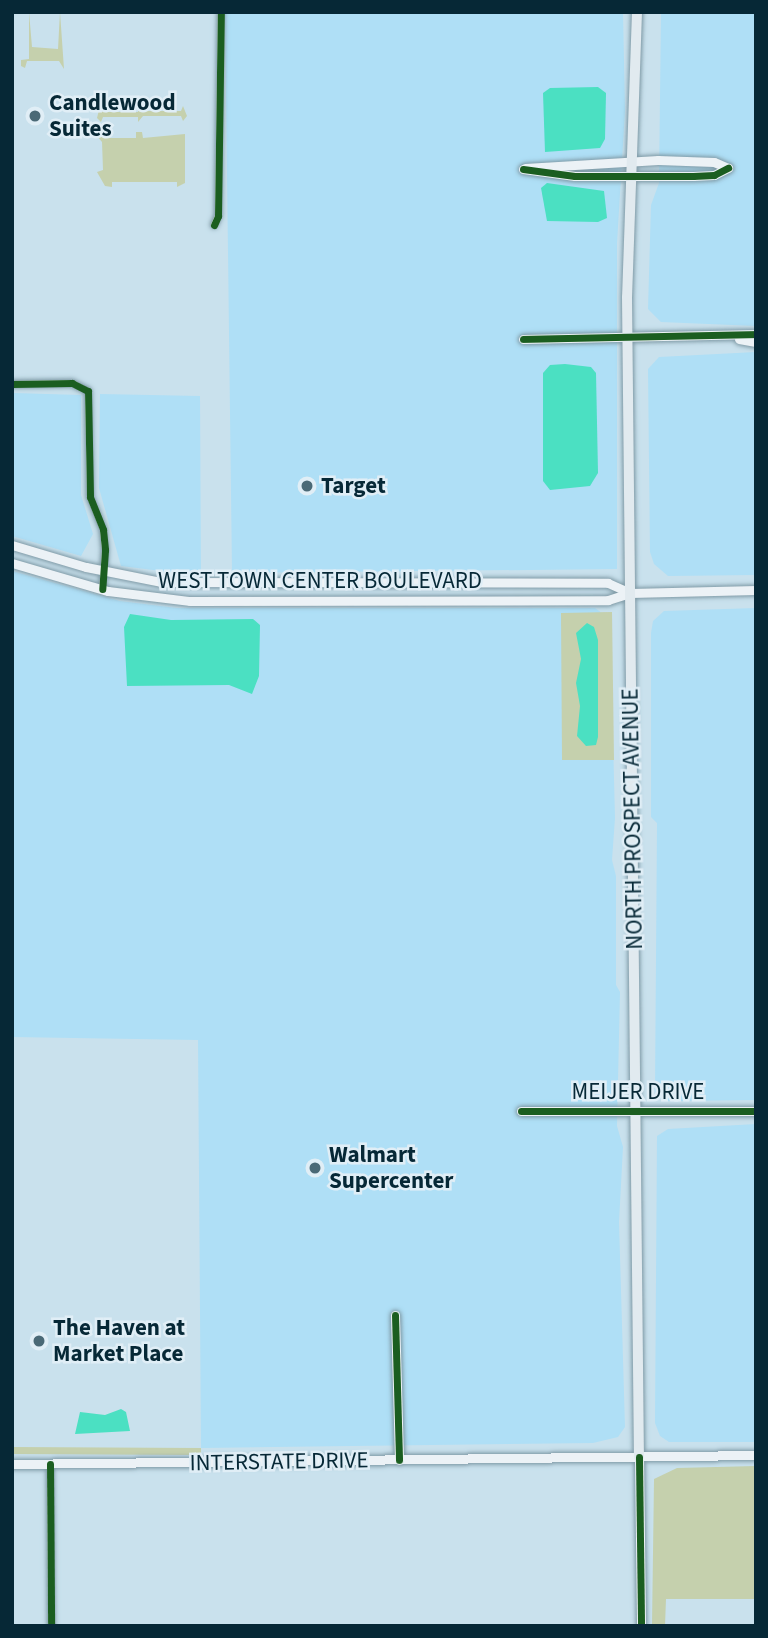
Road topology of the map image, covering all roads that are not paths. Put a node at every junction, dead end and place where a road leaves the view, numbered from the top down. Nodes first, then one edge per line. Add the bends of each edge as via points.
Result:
1 (221, 12) edge
2 (637, 12) edge
3 (634, 161) junction
4 (634, 176) junction
5 (214, 225) dead end
6 (756, 334) edge
7 (727, 337) junction
8 (523, 339) dead end
9 (628, 339) junction
10 (756, 341) edge
11 (12, 384) edge
12 (12, 545) edge
13 (12, 563) edge
14 (102, 571) junction
15 (102, 589) junction
16 (756, 590) edge
17 (630, 593) junction
18 (521, 1111) dead end
19 (636, 1111) junction
20 (756, 1111) edge
21 (395, 1315) dead end
22 (756, 1455) edge
23 (639, 1457) junction
24 (399, 1460) junction
25 (12, 1464) edge
26 (50, 1464) junction
27 (51, 1626) edge
28 (641, 1626) edge

1 - 5 street via 218,216
2 - 3 main road, NORTH PROSPECT AVENUE
3 - 4 main road, NORTH PROSPECT AVENUE
3 - 4 main road via 714,162 728,168 714,175
3 - 4 main road via 523,169 575,176
4 - 9 main road, NORTH PROSPECT AVENUE
6 - 7 main road
7 - 9 main road
7 - 10 main road
8 - 9 main road
9 - 17 main road, NORTH PROSPECT AVENUE
11 - 14 street via 72,383 88,391 90,497 103,530
12 - 14 main road, WEST TOWN CENTER BOULEVARD
13 - 15 main road, WEST TOWN CENTER BOULEVARD
14 - 15 street
14 - 17 main road, WEST TOWN CENTER BOULEVARD via 191,583 608,583
15 - 17 main road, WEST TOWN CENTER BOULEVARD via 190,601 608,600
16 - 17 main road, WEST TOWN CENTER BOULEVARD
17 - 19 main road, NORTH PROSPECT AVENUE
18 - 19 main road, MEIJER DRIVE
19 - 20 main road, MEIJER DRIVE
19 - 23 main road, NORTH PROSPECT AVENUE
21 - 24 main road
22 - 23 main road, INTERSTATE DRIVE
23 - 24 main road, INTERSTATE DRIVE
23 - 28 main road, NORTH PROSPECT AVENUE
24 - 26 main road, INTERSTATE DRIVE
25 - 26 main road, INTERSTATE DRIVE
26 - 27 street

